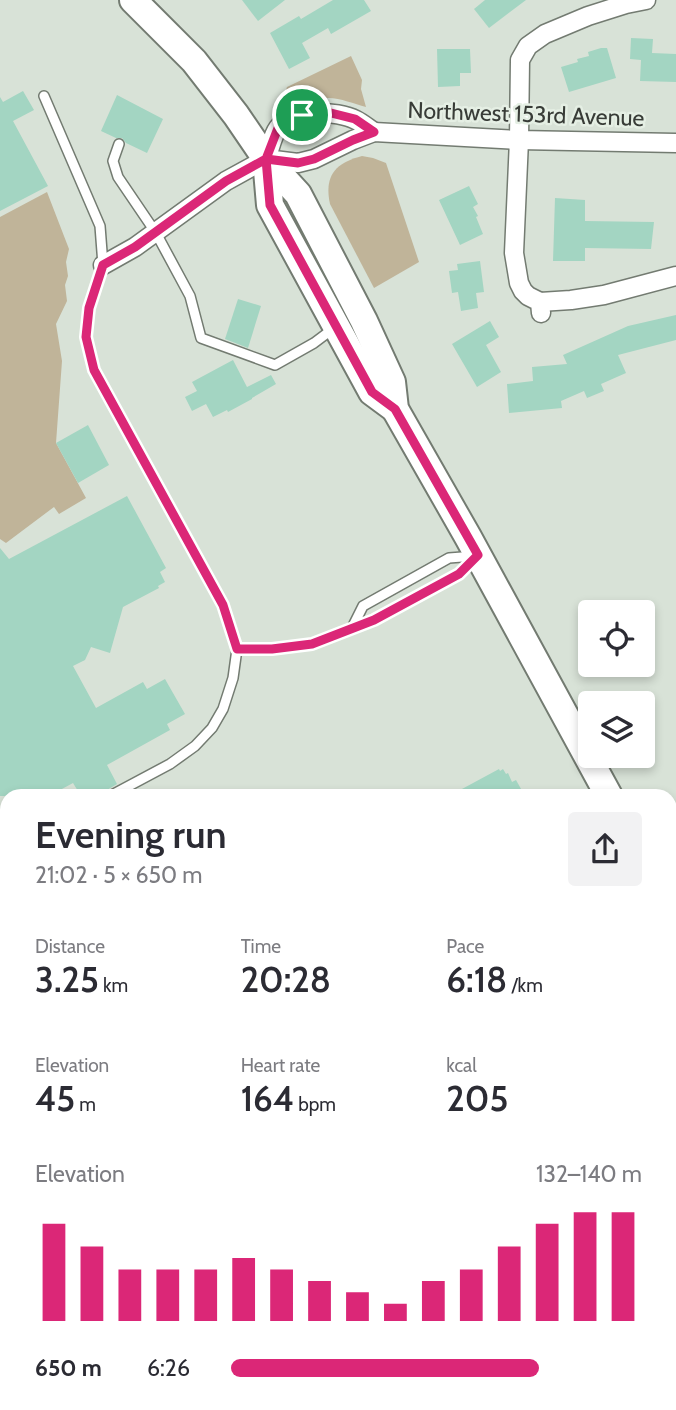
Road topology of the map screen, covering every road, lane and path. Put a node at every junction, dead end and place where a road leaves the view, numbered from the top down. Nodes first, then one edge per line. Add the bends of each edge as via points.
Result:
1 (133, 0) edge
2 (646, 0) edge
3 (44, 96) dead end
4 (374, 132) junction
5 (519, 140) junction
6 (676, 143) edge
7 (119, 144) dead end
8 (266, 159) junction
9 (156, 233) junction
10 (103, 265) junction
11 (676, 276) edge
12 (336, 327) junction
13 (395, 409) junction
14 (478, 555) junction
15 (352, 628) junction
16 (237, 649) junction
17 (123, 789) edge
18 (605, 789) edge

1 - 8 main road via 194,61
2 - 5 street via 588,16 528,46 520,60
3 - 10 lane via 100,226
4 - 5 street, Northwest 153rd Avenue
4 - 8 street, Northwest 153rd Avenue via 298,163
4 - 8 street, Northwest 153rd Avenue via 355,119 327,112 302,115 278,128
5 - 6 street, Northwest 153rd Avenue
5 - 11 street via 514,253 523,291 540,307
7 - 9 lane via 113,160 117,177
8 - 9 street via 226,181
8 - 12 main road via 270,205
8 - 13 main road via 298,194 335,264 393,382
9 - 10 street
9 - 12 lane via 190,296 201,338 275,365
10 - 16 lane via 89,308 86,337 94,370 223,605
12 - 13 main road via 372,392
13 - 14 main road
14 - 15 lane via 459,574
14 - 15 lane via 449,558 363,607
14 - 18 main road
15 - 16 lane via 312,644
16 - 17 lane via 233,678 212,728 195,747

